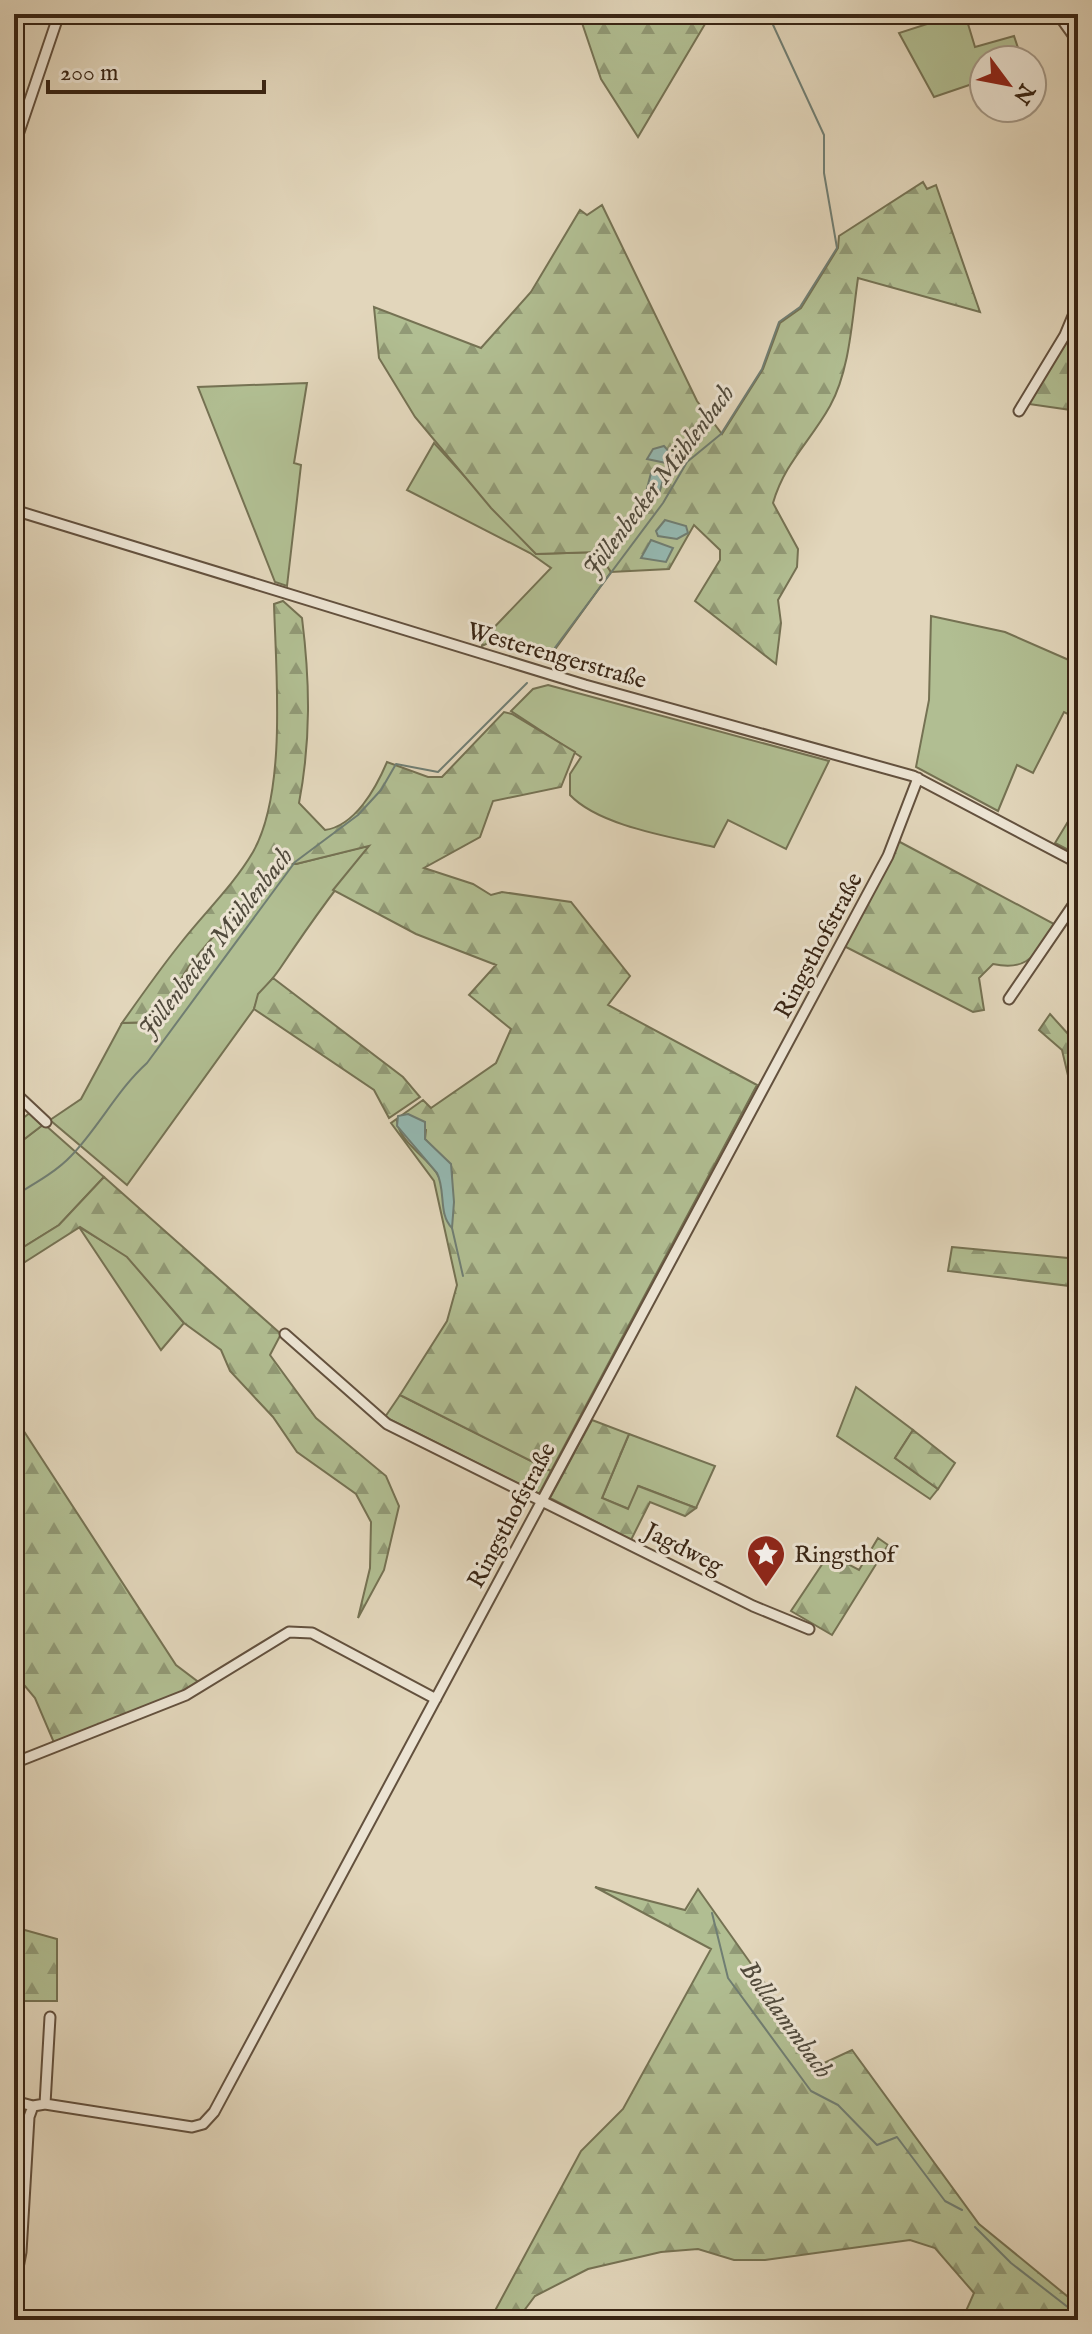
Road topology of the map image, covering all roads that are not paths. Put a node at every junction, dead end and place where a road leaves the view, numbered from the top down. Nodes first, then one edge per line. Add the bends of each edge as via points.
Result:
1 (59, 14) edge
2 (1058, 14) edge
3 (1078, 42) edge
4 (19, 132) dead end
5 (1078, 304) edge
6 (1019, 411) dead end
7 (14, 510) edge
8 (918, 778) junction
9 (1078, 863) edge
10 (1078, 898) edge
11 (1009, 999) dead end
12 (14, 1092) edge
13 (46, 1122) dead end
14 (285, 1334) dead end
15 (542, 1501) junction
16 (809, 1629) dead end
17 (436, 1699) junction
18 (14, 1763) edge
19 (50, 2017) dead end
20 (14, 2101) edge
21 (45, 2104) junction
22 (33, 2106) junction
23 (14, 2289) edge

1 - 4 street
2 - 3 street
5 - 6 street
7 - 8 street, Westerengerstraße via 573,681
8 - 9 street, Westerengerstraße
8 - 15 street, Ringsthofstraße via 888,856
10 - 11 street
12 - 13 street
14 - 15 street, Jagdweg via 387,1424
15 - 16 street, Jagdweg
15 - 17 street, Ringsthofstraße
17 - 18 street via 312,1633 289,1632 186,1695
17 - 21 street, Ringsthofstraße via 208,2120 192,2127
19 - 21 street
20 - 22 street
21 - 22 street, Ringsthofstraße
22 - 23 street

